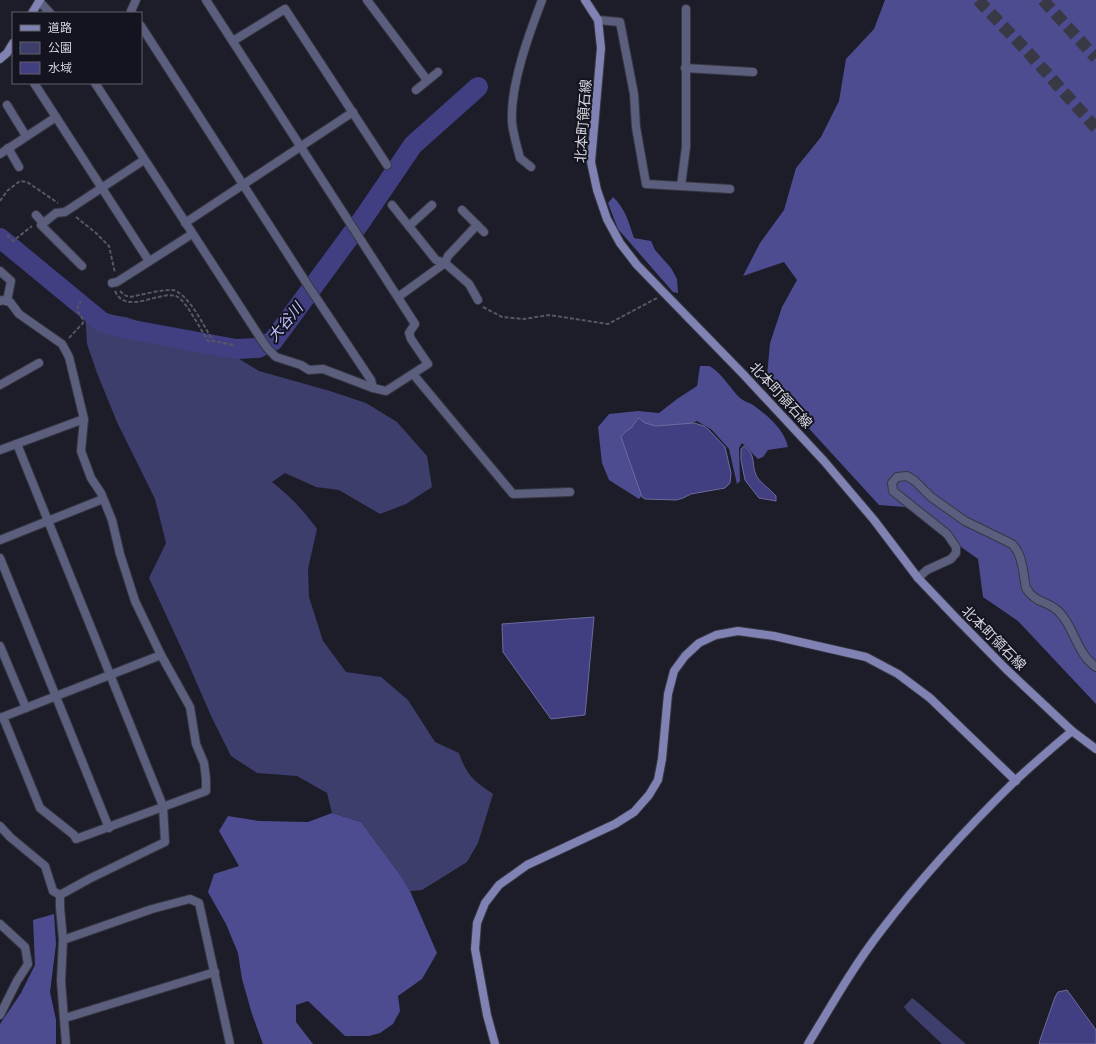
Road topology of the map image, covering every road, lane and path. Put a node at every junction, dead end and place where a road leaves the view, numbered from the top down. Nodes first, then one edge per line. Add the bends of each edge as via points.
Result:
1 (136, 0) edge
2 (206, 0) edge
3 (366, 0) edge
4 (542, 0) edge
5 (584, 0) edge
6 (39, 1) edge
7 (686, 10) dead end
8 (33, 12) edge
9 (49, 12) edge
10 (132, 12) edge
11 (598, 20) junction
12 (142, 28) edge
13 (233, 41) junction
14 (12, 45) edge
15 (0, 60) edge
16 (685, 68) junction
17 (438, 72) dead end
18 (753, 72) dead end
19 (427, 80) junction
20 (35, 84) edge
21 (96, 84) edge
22 (416, 90) dead end
23 (7, 105) dead end
24 (353, 112) junction
25 (56, 117) junction
26 (26, 136) junction
27 (302, 147) junction
28 (8, 148) junction
29 (0, 154) edge
30 (144, 160) junction
31 (387, 165) dead end
32 (19, 167) dead end
33 (531, 167) dead end
34 (243, 185) junction
35 (682, 186) junction
36 (102, 188) junction
37 (730, 189) dead end
38 (0, 201) edge
39 (392, 205) dead end
40 (432, 205) dead end
41 (68, 210) junction
42 (462, 210) dead end
43 (36, 215) dead end
44 (185, 223) junction
45 (42, 224) junction
46 (477, 225) junction
47 (409, 226) junction
48 (484, 232) dead end
49 (192, 234) junction
50 (7, 235) dead end
51 (148, 261) junction
52 (445, 263) junction
53 (82, 266) dead end
54 (0, 271) edge
55 (115, 283) junction
56 (665, 294) junction
57 (398, 297) junction
58 (478, 300) joint
59 (3, 301) edge
60 (81, 301) dead end
61 (213, 341) junction
62 (233, 345) dead end
63 (66, 350) junction
64 (39, 363) dead end
65 (413, 374) junction
66 (0, 386) edge
67 (373, 388) junction
68 (84, 419) junction
69 (17, 444) junction
70 (0, 450) edge
71 (570, 492) dead end
72 (103, 499) junction
73 (48, 521) junction
74 (0, 540) edge
75 (0, 558) edge
76 (918, 578) junction
77 (0, 646) edge
78 (161, 655) junction
79 (1096, 667) edge
80 (110, 675) junction
81 (57, 696) junction
82 (26, 708) junction
83 (2, 718) edge
84 (1072, 731) junction
85 (1096, 748) edge
86 (1016, 781) junction
87 (163, 806) junction
88 (0, 826) edge
89 (109, 828) junction
90 (60, 895) junction
91 (0, 924) edge
92 (63, 940) junction
93 (215, 972) junction
94 (0, 1016) edge
95 (65, 1018) junction
96 (66, 1044) edge
97 (230, 1044) edge
98 (495, 1044) edge
99 (808, 1044) edge

1 - 10 street
2 - 13 street
3 - 19 street
4 - 33 street via 524,52 514,95 512,121 520,158
5 - 11 street, 北本町領石線
6 - 8 street
6 - 9 street
7 - 16 street
11 - 35 street via 620,22 634,94 636,127 646,184
11 - 56 street, 北本町領石線 via 601,48 592,162 597,190 607,219 620,243
12 - 34 street
13 - 24 street via 285,9
13 - 27 street
14 - 15 street
16 - 18 street
16 - 35 street via 686,147
17 - 19 street
19 - 22 street
20 - 25 street
21 - 30 street
23 - 26 street
24 - 27 street
24 - 31 street
25 - 26 street
25 - 36 street
26 - 28 street
27 - 34 street
27 - 57 street
28 - 29 street
28 - 32 street
30 - 36 street
30 - 44 street
34 - 44 street
34 - 67 street via 371,380
35 - 37 street
36 - 41 street
36 - 51 street
38 - 41 path via 7,191 20,181 27,182
39 - 47 street
40 - 47 street
41 - 45 street via 56,213
41 - 55 path via 108,246
42 - 46 street
43 - 45 street
44 - 49 street
45 - 50 path via 33,226 13,241
45 - 53 street
46 - 48 street
46 - 52 street via 448,256
47 - 52 street via 436,260
49 - 51 street
49 - 67 street via 263,342 276,357 309,370 323,369
51 - 55 street
52 - 57 street
52 - 58 street via 469,284
54 - 59 street via 11,281
55 - 61 path via 124,295 130,297 170,290 179,292 190,304
55 - 61 path via 116,294 130,301 140,302 170,295 177,297 208,341
56 - 58 path via 608,324 549,315 524,319 502,317 484,309
56 - 76 street, 北本町領石線 via 824,461 874,520
57 - 65 street via 415,324 409,333 411,338 428,364
59 - 63 street via 10,302 19,314 62,344
60 - 63 path via 77,310 83,323 68,339 69,348
61 - 62 path
63 - 68 street
64 - 66 street
65 - 67 street via 386,390
65 - 71 street via 513,494
68 - 69 street
68 - 72 street via 81,452
69 - 70 street
69 - 73 street
72 - 73 street
72 - 78 street via 112,520 132,594
73 - 74 street
73 - 80 street
75 - 81 street
76 - 79 street via 927,570 952,559 956,547 947,534 893,491 892,483 897,477 902,476 915,480 931,497 965,521 1012,544 1021,559 1028,592 1059,611 1082,651
76 - 84 street, 北本町領石線 via 1006,669
77 - 82 street
78 - 80 street
78 - 87 street via 190,707 196,744 204,763 206,779 206,791
80 - 81 street
80 - 87 street
81 - 82 street
81 - 89 street
82 - 83 street
83 - 89 street via 40,808 76,839
84 - 85 street, 北本町領石線
84 - 86 street
86 - 98 street via 930,698 898,674 866,657 774,636 738,632 716,635 699,643 684,656 674,671 668,694 658,780 649,795 634,812 615,824 527,865 498,885 485,903 477,923 475,949
86 - 99 street via 919,883 879,933
87 - 89 street
87 - 90 street via 165,842
88 - 90 street via 45,866 53,891
90 - 92 street
91 - 94 street via 25,947 28,964
92 - 93 street via 152,909 190,899 199,903
92 - 95 street via 61,981
93 - 95 street
93 - 97 street
95 - 96 street

